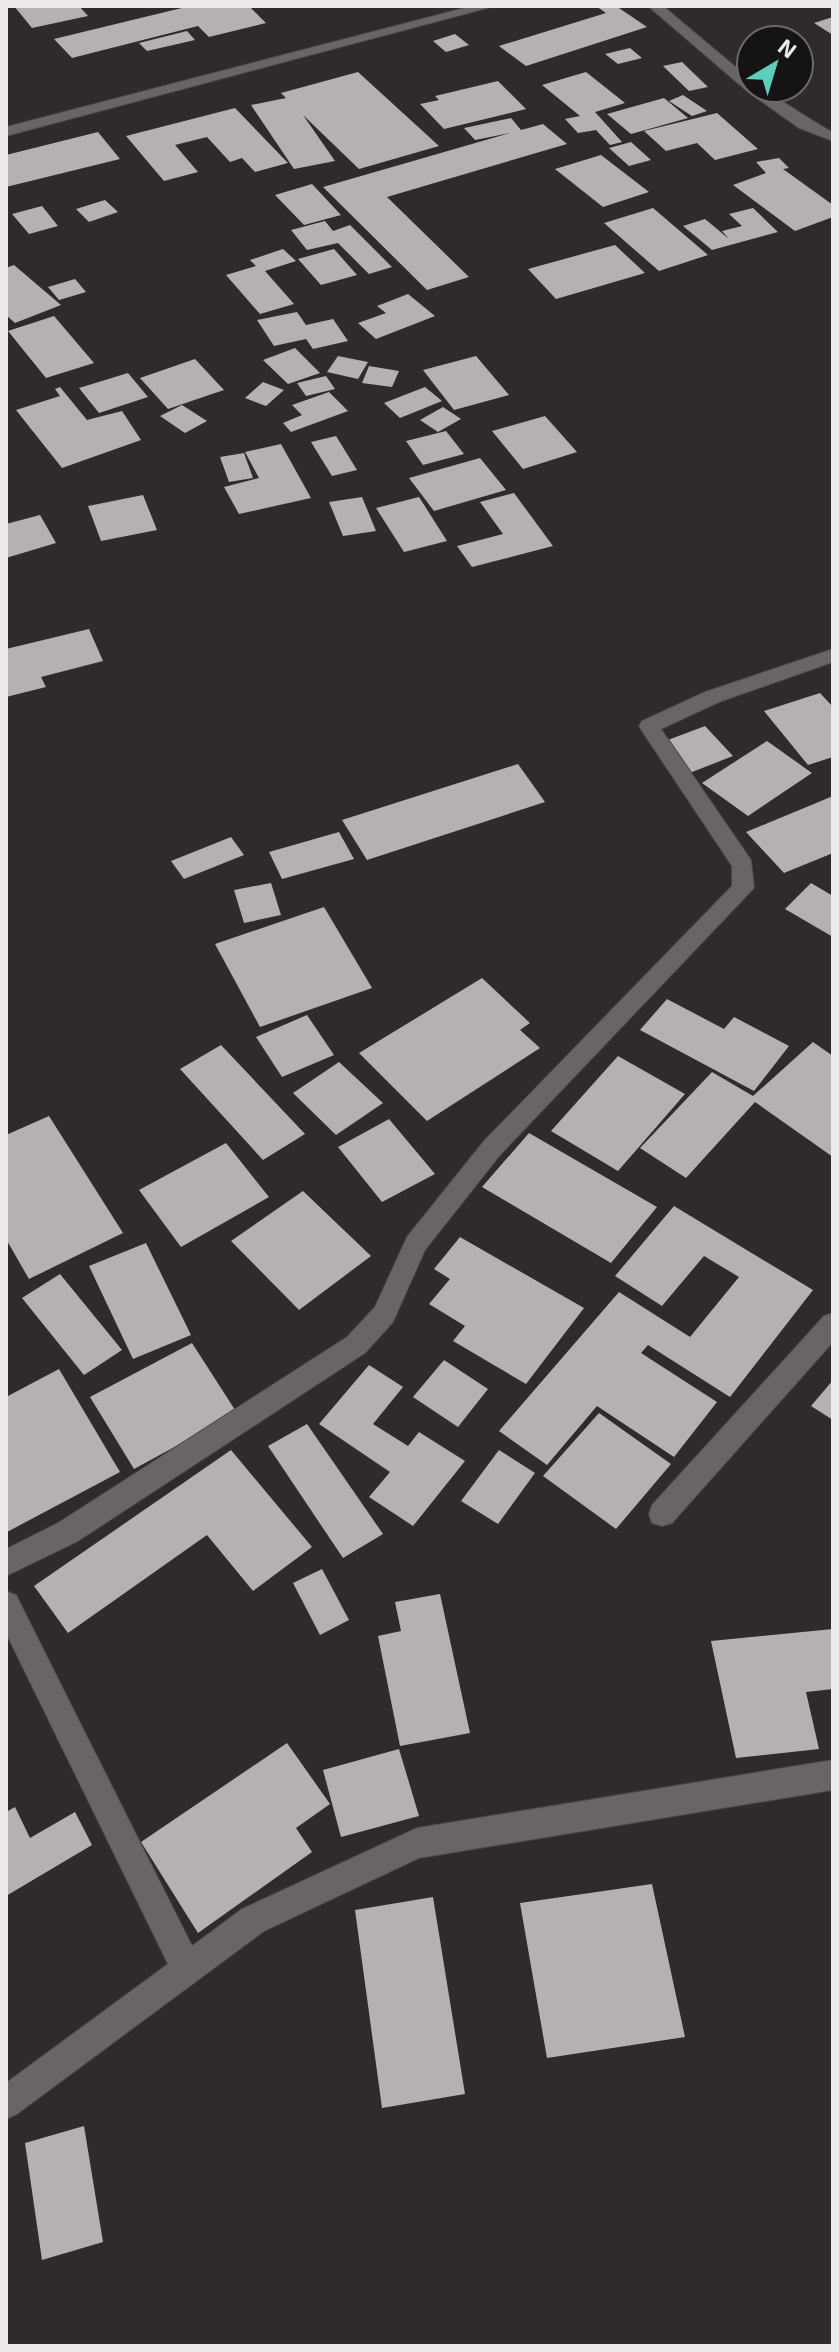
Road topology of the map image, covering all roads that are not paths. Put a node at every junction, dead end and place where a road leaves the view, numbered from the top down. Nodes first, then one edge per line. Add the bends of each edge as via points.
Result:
1 (488, 6) edge
2 (655, 6) edge
3 (735, 74) edge
4 (774, 104) edge
5 (6, 132) edge
6 (833, 137) edge
7 (833, 655) edge
8 (833, 1324) edge
9 (662, 1514) dead end
10 (6, 1563) edge
11 (6, 1604) edge
12 (833, 1775) edge
13 (187, 1969) junction
14 (6, 2103) edge

1 - 5 street
2 - 3 street
4 - 6 street
7 - 10 street via 712,697 649,726 743,865 743,888 492,1148 416,1244 384,1314 356,1345 68,1532
8 - 9 street
11 - 13 street
12 - 13 street via 417,1843 253,1920
13 - 14 street

